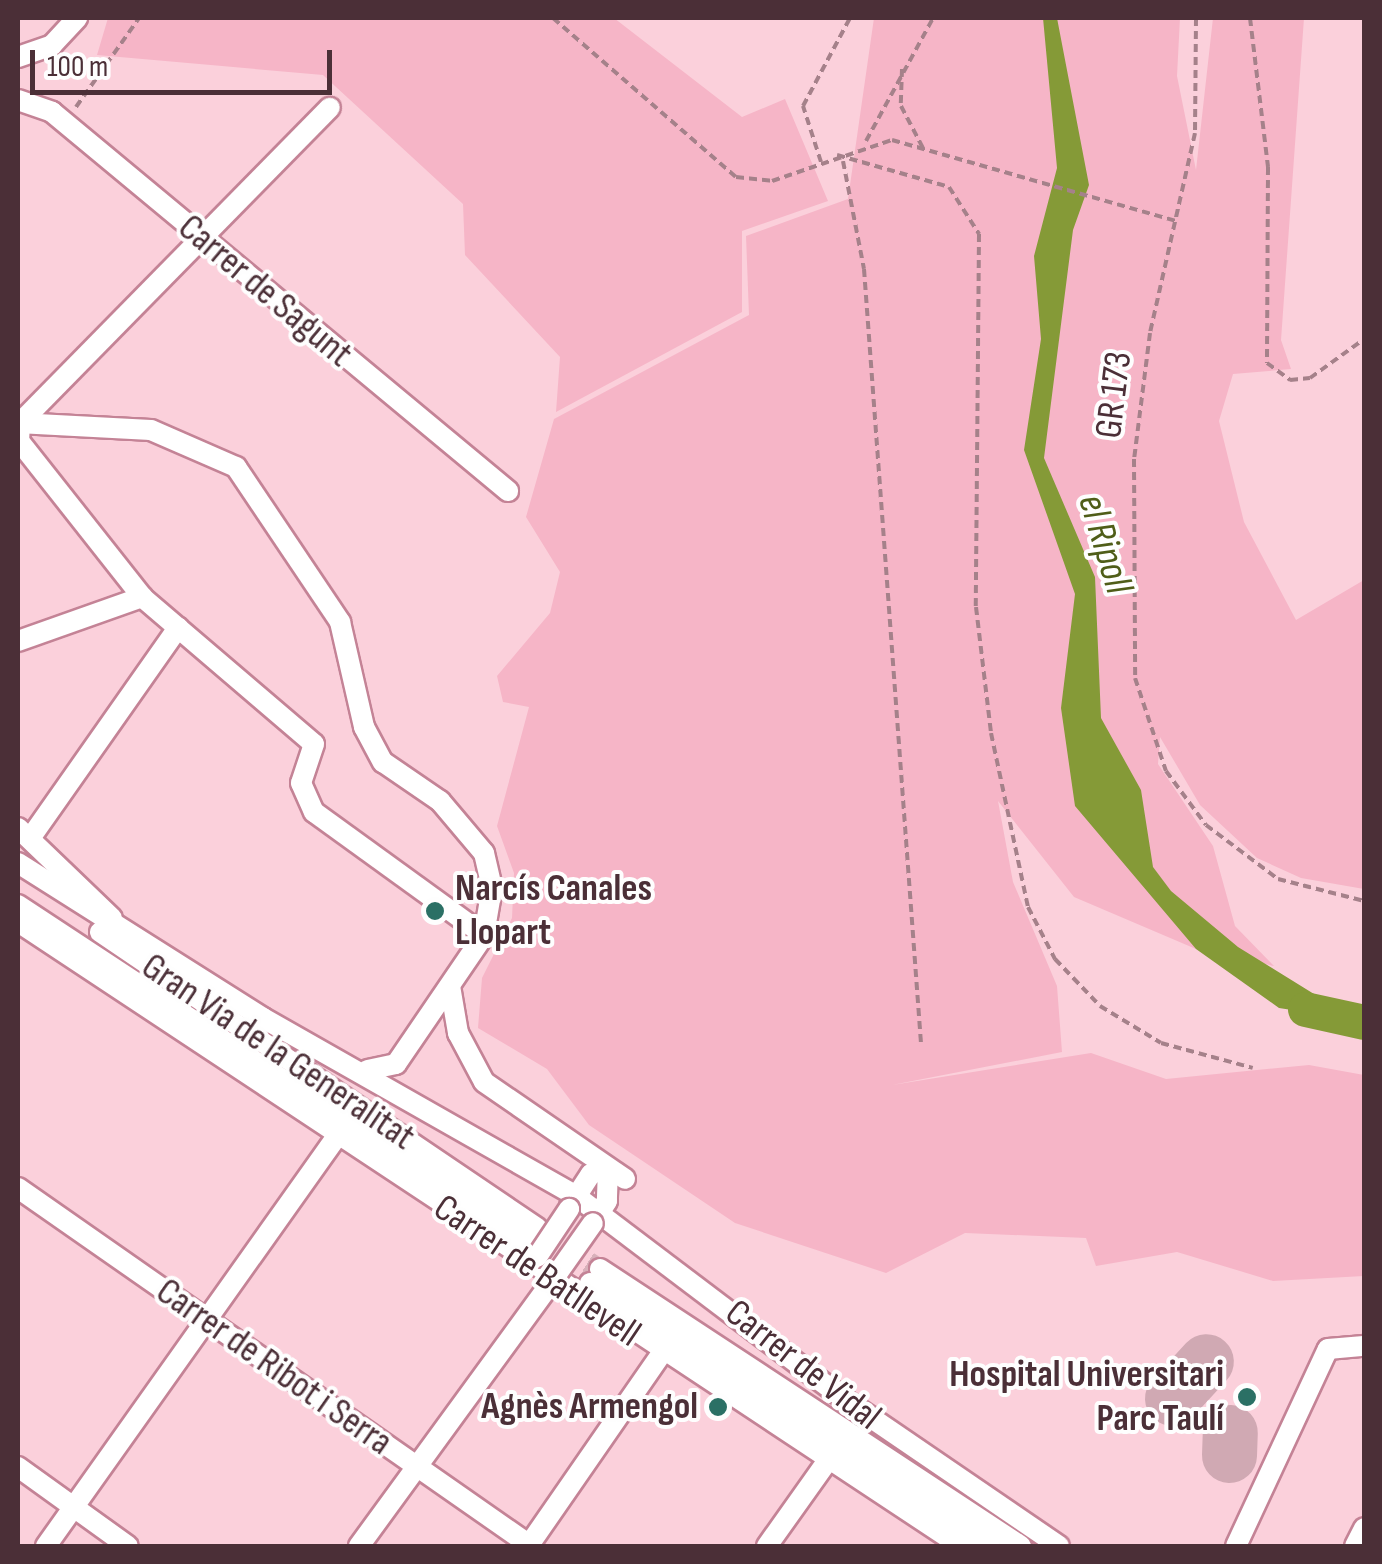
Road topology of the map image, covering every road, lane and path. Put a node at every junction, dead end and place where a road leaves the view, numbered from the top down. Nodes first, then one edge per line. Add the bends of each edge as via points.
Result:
1 (77, 18) edge
2 (139, 18) edge
3 (553, 18) edge
4 (850, 18) edge
5 (933, 18) edge
6 (1196, 18) edge
7 (1250, 18) edge
8 (18, 57) edge
9 (903, 64) junction
10 (18, 100) edge
11 (330, 108) dead end
12 (68, 125) junction
13 (866, 141) junction
14 (923, 148) junction
15 (837, 155) junction
16 (842, 161) junction
17 (821, 162) junction
18 (1176, 220) junction
19 (203, 240) junction
20 (1364, 339) edge
21 (18, 422) edge
22 (508, 492) dead end
23 (142, 598) junction
24 (178, 628) junction
25 (18, 642) edge
26 (24, 832) edge
27 (18, 863) edge
28 (18, 879) edge
29 (1364, 901) edge
30 (18, 905) edge
31 (18, 922) edge
32 (123, 931) junction
33 (484, 935) junction
34 (450, 986) junction
35 (921, 1044) dead end
36 (1253, 1068) dead end
37 (368, 1070) junction
38 (337, 1136) junction
39 (617, 1174) junction
40 (18, 1188) edge
41 (573, 1202) junction
42 (596, 1218) junction
43 (531, 1247) junction
44 (554, 1278) junction
45 (205, 1319) junction
46 (1364, 1346) edge
47 (662, 1353) junction
48 (826, 1464) junction
49 (416, 1465) junction
50 (18, 1467) edge
51 (74, 1508) junction
52 (1364, 1528) edge
53 (46, 1546) edge
54 (128, 1546) edge
55 (359, 1546) edge
56 (530, 1546) edge
57 (767, 1546) edge
58 (961, 1546) edge
59 (990, 1546) edge
60 (1021, 1546) edge
61 (1059, 1546) edge
62 (1236, 1546) edge
63 (1355, 1546) edge

1 - 8 street via 52,46
2 - 12 path via 87,82
3 - 17 path via 736,177 772,181
4 - 17 path via 802,106
5 - 9 path
6 - 18 path, GR 173 via 1195,133
7 - 20 path via 1268,168 1267,363 1277,375 1310,378
9 - 13 path
9 - 14 path via 900,106
10 - 12 street, Carrer de Sagunt
11 - 19 street
12 - 19 street, Carrer de Sagunt
13 - 14 path
13 - 15 path
14 - 18 path
15 - 16 path
15 - 17 path
16 - 35 path via 864,269
16 - 36 path via 949,187 980,234 976,608 990,733 1028,907 1055,959 1100,1006 1161,1044
18 - 29 path, GR 173 via 1134,459 1140,703 1184,802 1228,845 1305,890
19 - 21 street
19 - 22 street, Carrer de Sagunt
21 - 23 street via 19,441
21 - 33 street via 152,430 236,467 340,622 364,727 383,762 471,830 490,869
23 - 24 street
23 - 25 street
24 - 26 street
24 - 33 street via 314,744 301,783 314,812
26 - 32 street
27 - 32 street
28 - 43 street, Gran Via de la Generalitat
30 - 43 street, Gran Via de la Generalitat
31 - 38 street, Carrer de Batllevell
32 - 37 street, Carrer de Vidal
33 - 34 street
34 - 37 street via 392,1068
34 - 39 street via 458,1032 484,1082
37 - 41 street, Carrer de Vidal via 550,1180
38 - 43 street, Carrer de Batllevell
38 - 45 street
39 - 41 street
39 - 42 street
40 - 45 street, Carrer de Ribot i Serra
41 - 42 street, Carrer de Vidal
41 - 43 street, bridge
42 - 44 street, bridge
42 - 61 street, Carrer de Vidal
43 - 44 street, Carrer de Batllevell
44 - 47 street, Carrer de Batllevell
44 - 49 street
45 - 49 street, Carrer de Ribot i Serra
45 - 51 street
46 - 62 street via 1328,1349
47 - 48 street, Carrer de Batllevell
47 - 56 street
48 - 57 street
48 - 58 street, Carrer de Batllevell
49 - 55 street
49 - 56 street, Carrer de Ribot i Serra
50 - 51 street
51 - 53 street
51 - 54 street
52 - 63 street
59 - 60 street via 595,1276

